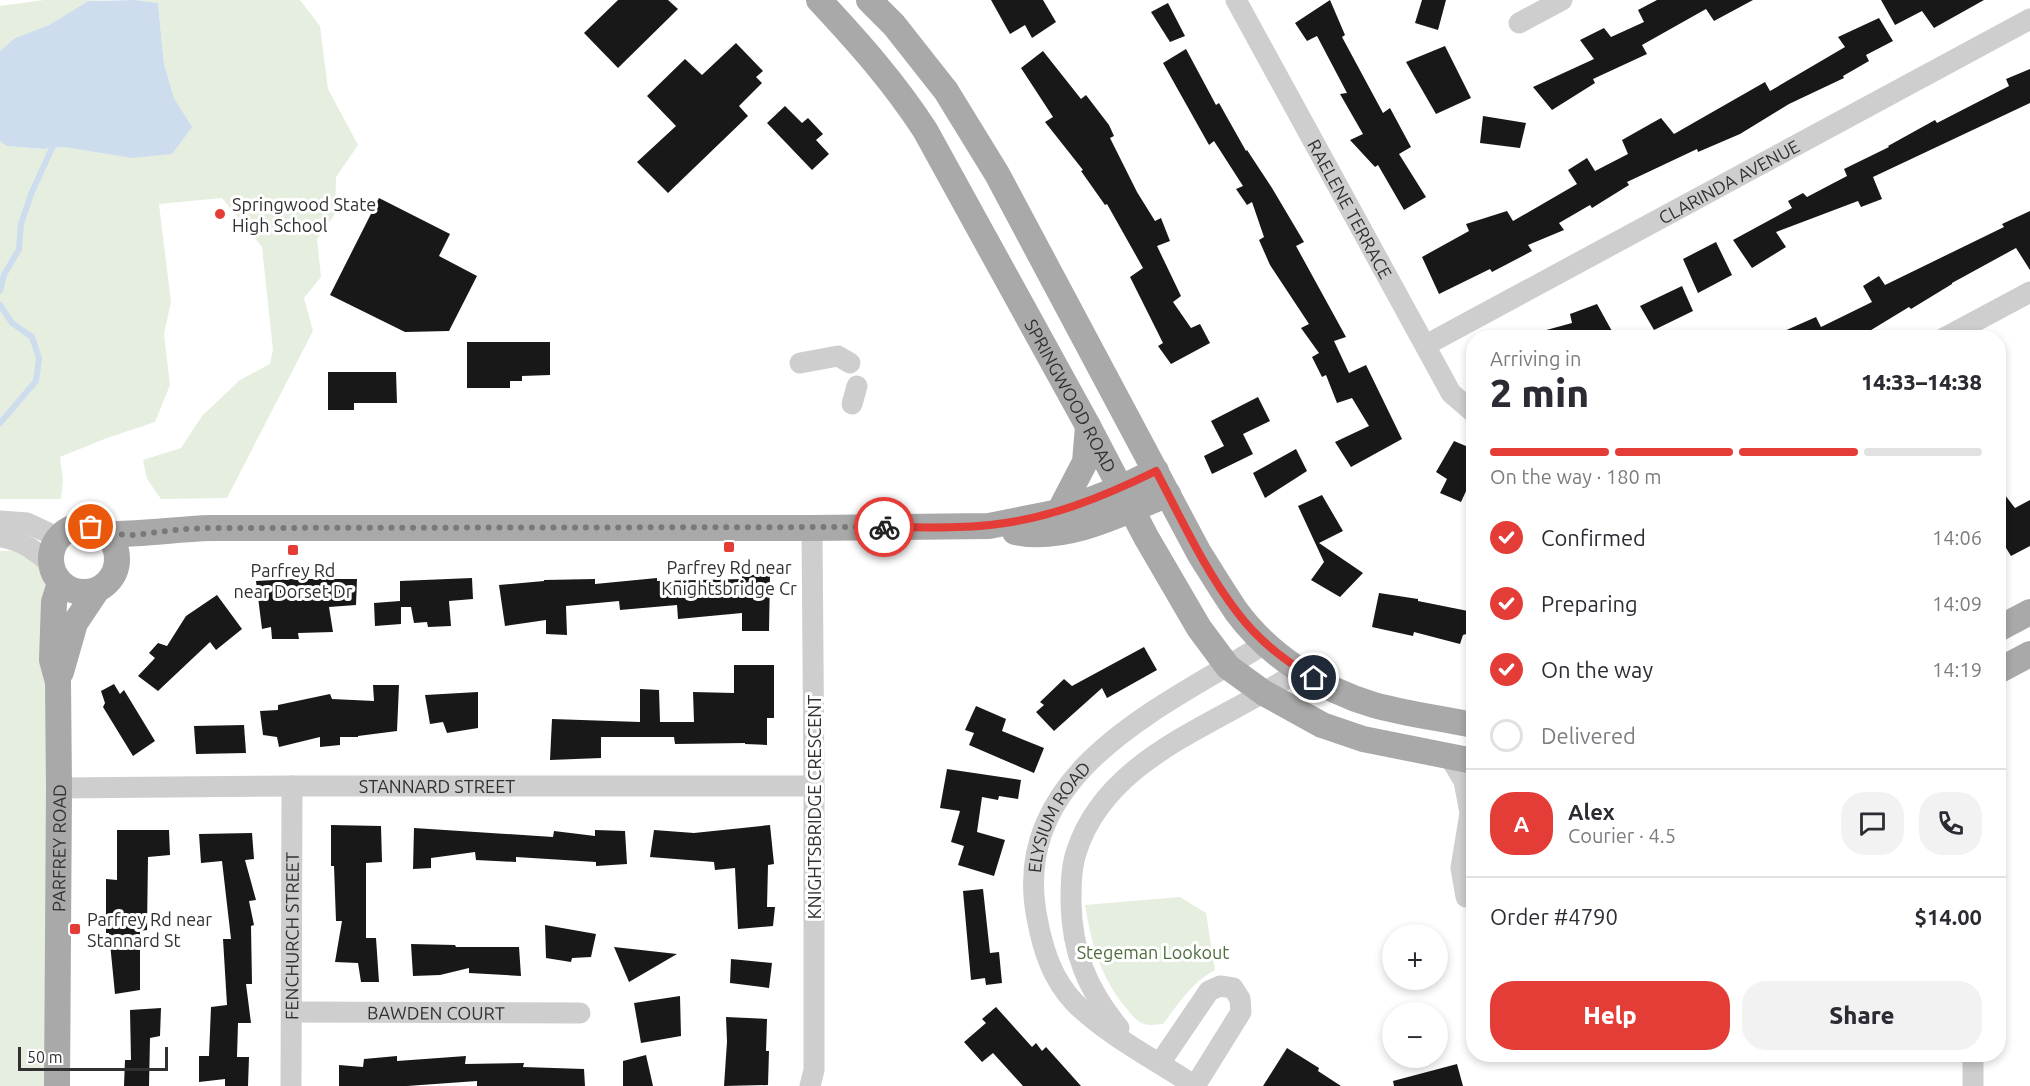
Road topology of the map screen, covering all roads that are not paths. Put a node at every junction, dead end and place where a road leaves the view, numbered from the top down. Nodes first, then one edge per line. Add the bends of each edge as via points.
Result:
1 (819, 0) edge
2 (869, 0) edge
3 (1236, 0) edge
4 (1562, 0) edge
5 (2030, 19) edge
6 (1519, 23) dead end
7 (2030, 292) edge
8 (1959, 330) edge
9 (1426, 345) junction
10 (800, 363) dead end
11 (850, 363) dead end
12 (1466, 406) edge
13 (1088, 426) junction
14 (1156, 471) junction
15 (1168, 494) junction
16 (1126, 499) junction
17 (1059, 512) junction
18 (0, 521) edge
19 (989, 526) junction
20 (812, 528) junction
21 (183, 529) junction
22 (106, 534) junction
23 (0, 537) edge
24 (59, 538) junction
25 (117, 567) junction
26 (55, 573) junction
27 (97, 590) junction
28 (2030, 612) edge
29 (2006, 625) edge
30 (1266, 643) junction
31 (2030, 654) edge
32 (1228, 667) junction
33 (2006, 667) edge
34 (1300, 670) junction
35 (58, 682) junction
36 (1264, 693) junction
37 (1466, 724) edge
38 (1461, 758) edge
39 (292, 786) junction
40 (814, 786) junction
41 (59, 788) junction
42 (1466, 790) edge
43 (1466, 840) edge
44 (1466, 897) dead end
45 (292, 1012) junction
46 (580, 1013) dead end
47 (1135, 1047) junction
48 (1973, 1062) edge
49 (1160, 1064) junction
50 (1185, 1083) edge
51 (57, 1086) edge
52 (291, 1086) edge
53 (810, 1086) edge
54 (1973, 1086) edge

1 - 13 main road, SPRINGWOOD ROAD via 883,70 919,121
2 - 14 main road via 946,91 997,174
3 - 9 street, RAELENE TERRACE
4 - 6 street
5 - 9 street, CLARINDA AVENUE
7 - 8 street
9 - 12 street, RAELENE TERRACE via 1451,393
10 - 11 street via 838,356
13 - 16 main road, SPRINGWOOD ROAD
13 - 17 main road via 1085,462
14 - 15 main road
14 - 16 main road
15 - 16 main road
15 - 30 main road via 1199,553 1237,612
16 - 17 main road
16 - 19 main road via 1112,518 1059,532 1026,534
16 - 32 main road, SPRINGWOOD ROAD via 1199,628
17 - 19 main road
18 - 24 street via 27,523
19 - 20 main road
20 - 21 main road
20 - 40 street, KNIGHTSBRIDGE CRESCENT
21 - 22 main road
21 - 25 main road via 144,547
22 - 24 main road via 83,526 70,529
22 - 25 main road via 116,549
23 - 26 street via 15,539 38,553
24 - 26 main road via 52,550
25 - 27 main road via 110,581
26 - 27 main road via 73,591
26 - 35 main road, PARFREY ROAD via 52,660
27 - 35 main road, PARFREY ROAD via 75,623
28 - 29 main road
30 - 32 street, ELYSIUM ROAD
30 - 34 main road
31 - 33 main road
32 - 36 main road, SPRINGWOOD ROAD
32 - 47 street, ELYSIUM ROAD via 1141,718 1099,750 1054,807 1039,839 1032,871 1034,905 1042,945 1056,978 1075,1003
34 - 36 street, ELYSIUM ROAD
34 - 37 main road via 1328,687 1373,705
35 - 41 main road, PARFREY ROAD
36 - 38 main road, SPRINGWOOD ROAD via 1322,725 1363,739
36 - 47 street, ELYSIUM ROAD via 1167,747 1130,773 1107,797 1075,855 1071,915 1076,946 1101,1005
38 - 42 street
39 - 40 street, STANNARD STREET
39 - 41 street, STANNARD STREET
39 - 45 street, FENCHURCH STREET
40 - 53 street, KNIGHTSBRIDGE CRESCENT via 814,1070
41 - 51 main road, PARFREY ROAD
43 - 44 street via 1461,868
45 - 46 street, BAWDEN COURT
45 - 52 street, FENCHURCH STREET
47 - 49 street, ELYSIUM ROAD
48 - 54 street
49 - 50 street, ELYSIUM ROAD
49 - 50 street via 1209,991 1220,986 1233,988 1240,999 1241,1012

